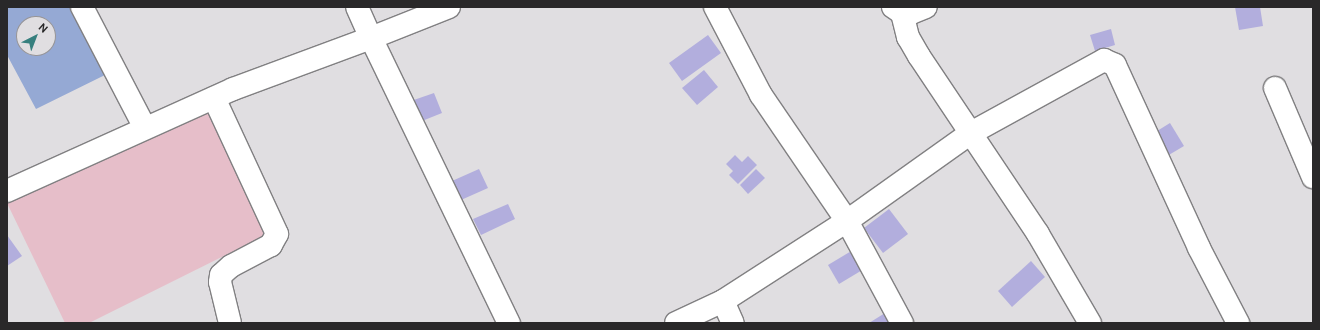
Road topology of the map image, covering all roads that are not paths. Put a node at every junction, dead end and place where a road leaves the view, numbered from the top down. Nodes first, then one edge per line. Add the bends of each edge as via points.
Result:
1 (82, 7) edge
2 (357, 7) edge
3 (449, 7) edge
4 (715, 7) edge
5 (926, 7) edge
6 (897, 10) edge
7 (371, 38) junction
8 (1275, 88) dead end
9 (231, 90) junction
10 (146, 128) junction
11 (971, 133) junction
12 (1313, 177) edge
13 (7, 191) edge
14 (847, 221) junction
15 (723, 301) junction
16 (230, 323) edge
17 (509, 323) edge
18 (676, 323) edge
19 (733, 323) edge
20 (902, 323) edge
21 (1090, 323) edge
22 (1238, 323) edge

1 - 10 street
2 - 7 street
3 - 7 street
4 - 14 street via 761,95
5 - 6 street via 912,13
6 - 11 street via 919,56
7 - 9 street
7 - 17 street
8 - 12 street
9 - 10 street
9 - 16 street via 277,234 271,245 221,274 220,282
10 - 13 street
11 - 14 street
11 - 21 street via 1038,234
11 - 22 street via 1097,62 1110,61 1115,65 1199,248
14 - 15 street
14 - 20 street
15 - 18 street
15 - 19 street

